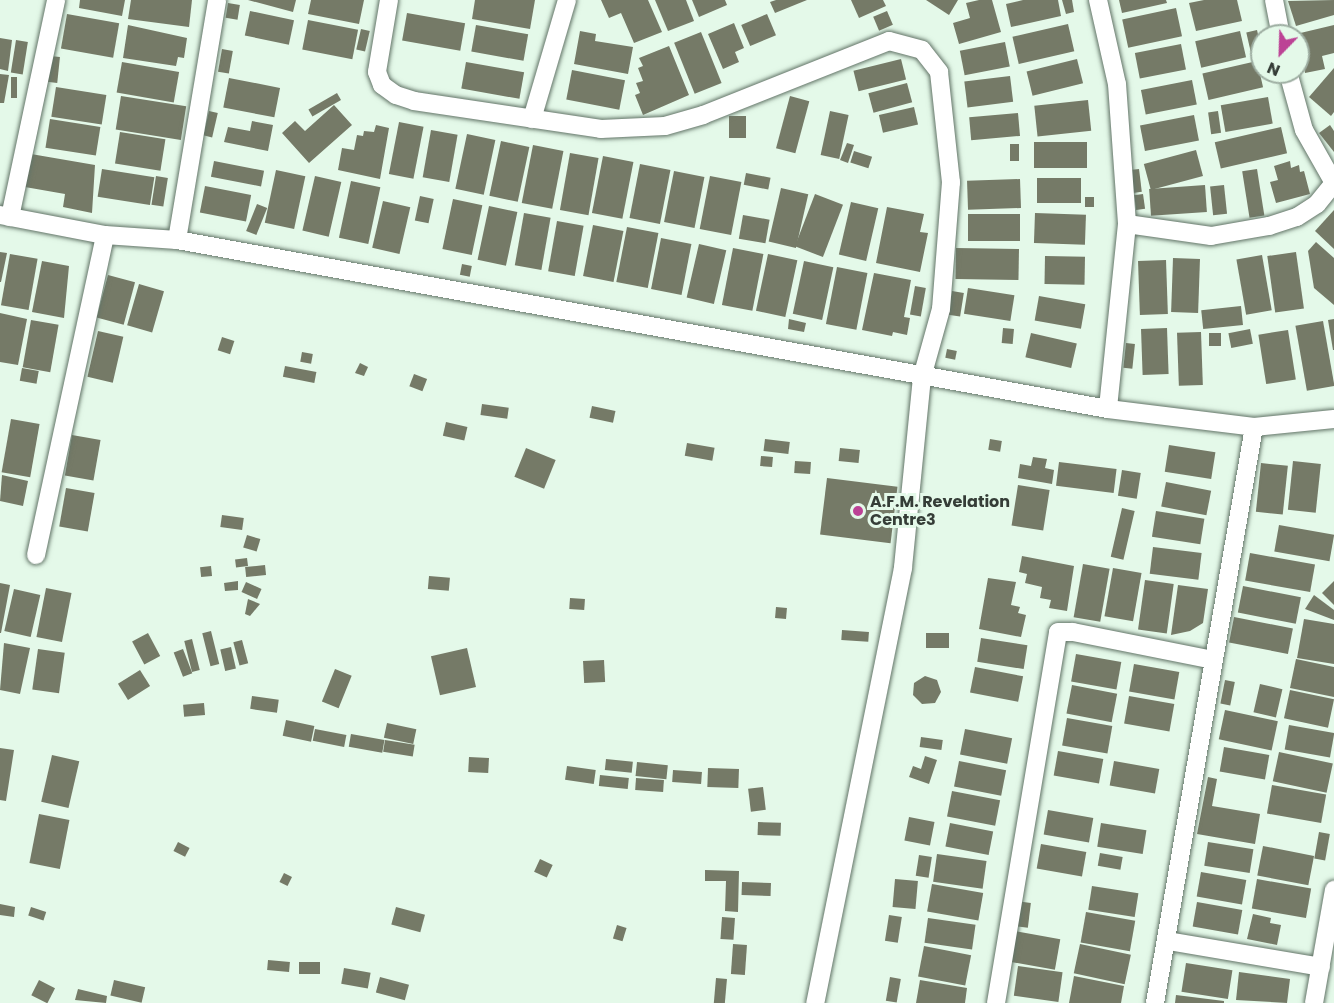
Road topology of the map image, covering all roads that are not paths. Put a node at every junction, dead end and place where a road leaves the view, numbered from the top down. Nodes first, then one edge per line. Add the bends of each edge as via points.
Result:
1 (56, 0) edge
2 (217, 0) edge
3 (389, 0) edge
4 (567, 0) edge
5 (1098, 0) edge
6 (1274, 0) edge
7 (1279, 24) edge
8 (1291, 84) edge
9 (532, 119) junction
10 (1334, 183) edge
11 (5, 216) edge
12 (1127, 224) junction
13 (105, 235) junction
14 (177, 240) junction
15 (922, 377) junction
16 (1108, 409) junction
17 (1334, 419) edge
18 (1254, 427) junction
19 (36, 555) dead end
20 (1214, 660) junction
21 (1334, 890) edge
22 (1168, 941) junction
23 (1321, 967) junction
24 (815, 1003) edge
25 (996, 1003) edge
26 (1155, 1003) edge
27 (1314, 1003) edge

1 - 11 street
2 - 14 street
3 - 9 street via 377,72 382,85 414,101
4 - 9 street
5 - 12 street via 1117,84
6 - 7 street
8 - 10 street via 1304,130
9 - 15 street via 610,130 665,126 889,41 922,50 939,72 951,182 941,309
10 - 12 street via 1317,204 1297,217 1269,226 1212,236
11 - 13 street
12 - 16 street
13 - 14 street
13 - 19 street
14 - 15 street
15 - 16 street
15 - 24 street via 903,568
16 - 18 street
17 - 18 street
18 - 20 street
20 - 22 street
20 - 25 street via 1058,632
21 - 23 street
22 - 23 street
22 - 26 street
23 - 27 street

